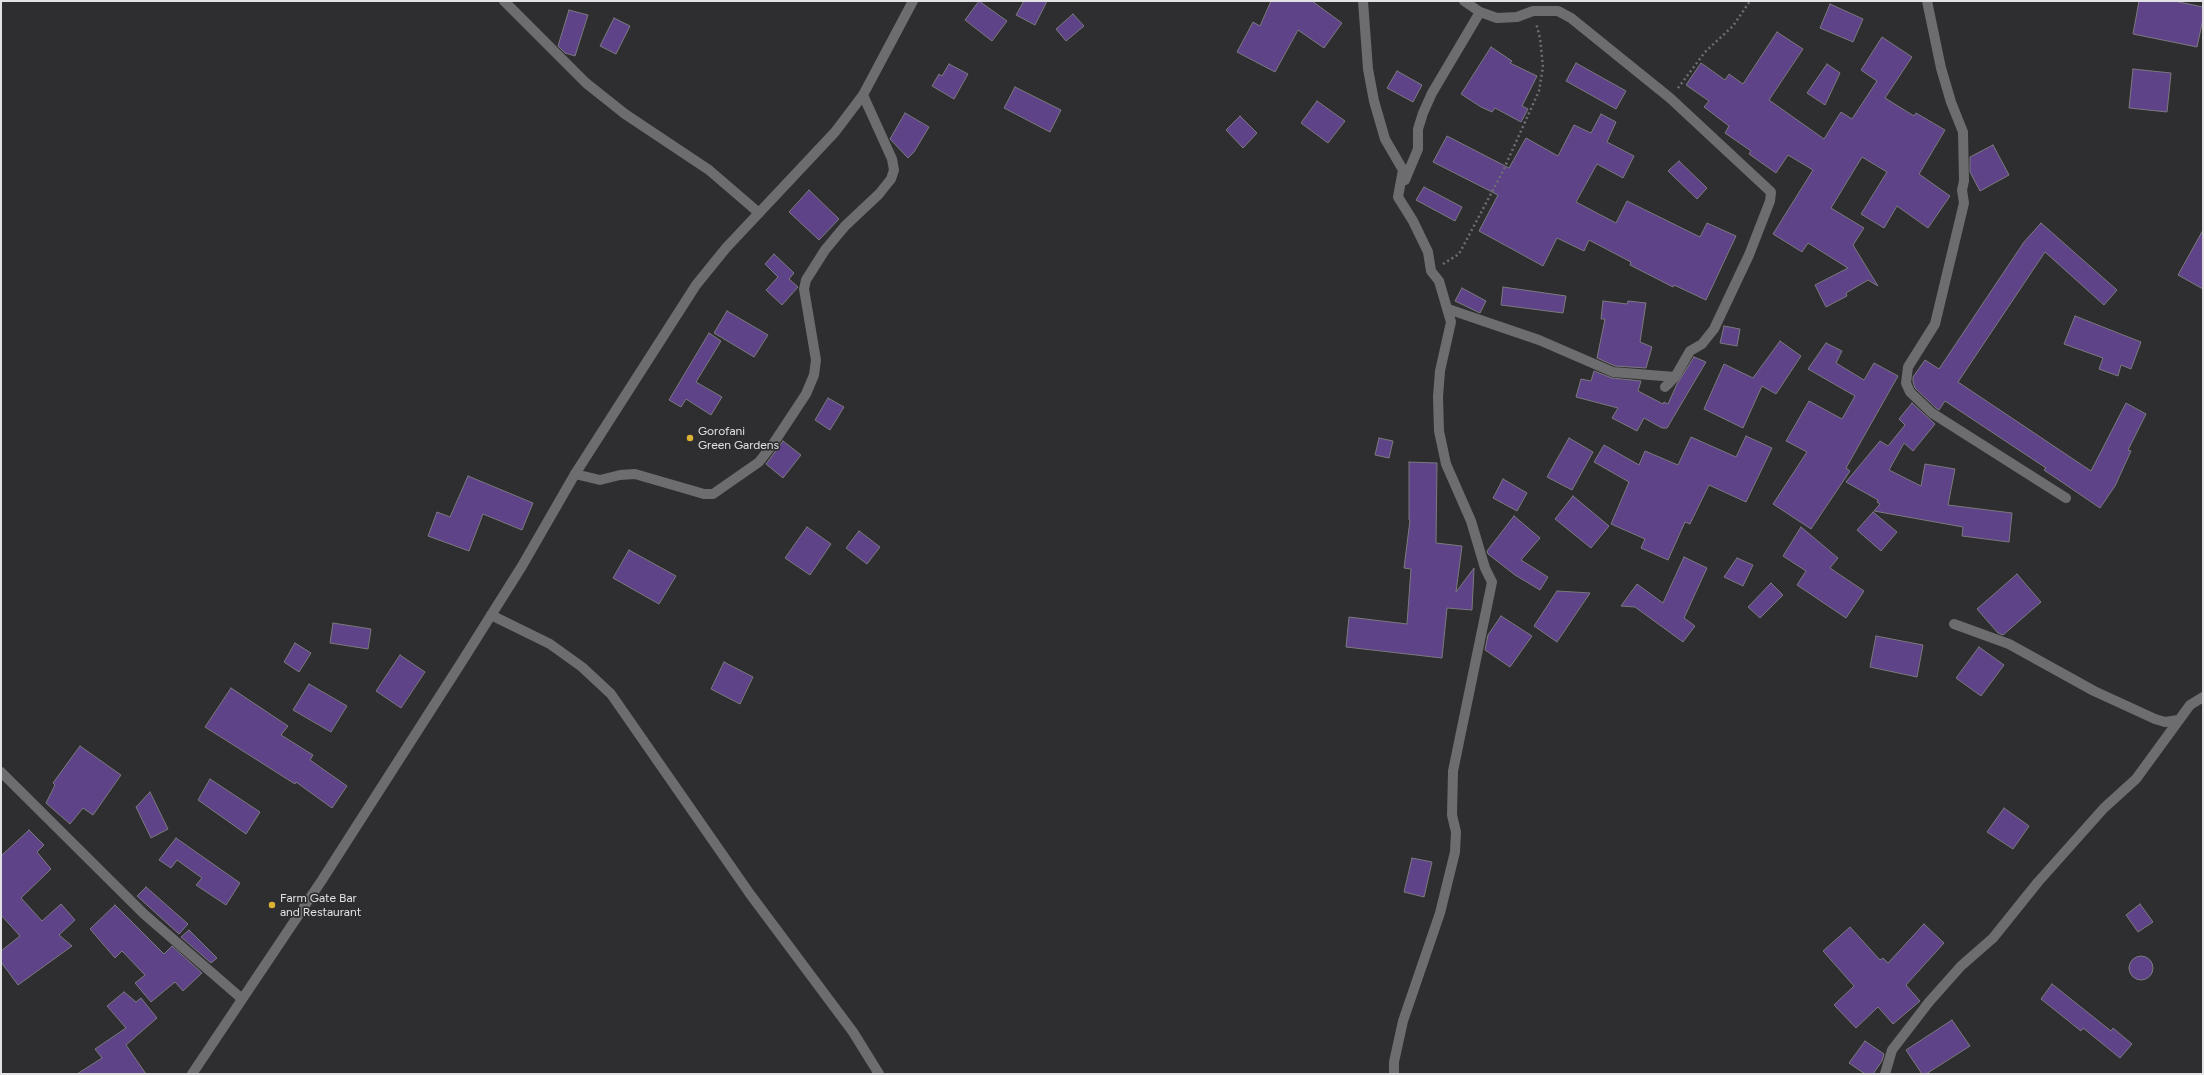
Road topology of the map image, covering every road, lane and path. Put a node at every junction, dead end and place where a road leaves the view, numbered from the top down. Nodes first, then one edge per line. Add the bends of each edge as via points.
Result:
1 (504, 1) edge
2 (913, 1) edge
3 (1363, 1) edge
4 (1464, 1) edge
5 (1750, 1) edge
6 (1927, 1) edge
7 (1533, 6) edge
8 (1480, 12) junction
9 (863, 95) junction
10 (1670, 98) junction
11 (1398, 196) junction
12 (759, 213) junction
13 (1431, 271) junction
14 (1453, 310) junction
15 (1675, 377) junction
16 (1665, 387) dead end
17 (575, 474) junction
18 (2066, 498) dead end
19 (491, 615) junction
20 (1954, 624) dead end
21 (2203, 697) edge
22 (2178, 720) junction
23 (1, 772) edge
24 (5, 779) edge
25 (241, 998) junction
26 (192, 1074) edge
27 (879, 1074) edge
28 (1394, 1074) edge
29 (1885, 1074) edge

1 - 12 street via 586,83 625,114 709,170
2 - 9 street
3 - 11 street via 1368,69 1374,101 1385,139 1403,170
4 - 8 street
5 - 10 path via 1733,26 1705,52
6 - 18 street via 1941,68 1951,102 1964,132 1964,204 1935,324 1908,367 1906,383 1910,392 1932,413
7 - 8 street via 1517,17 1497,18
7 - 10 street via 1558,11 1571,18
7 - 13 path via 1542,60 1539,91 1502,173 1458,254
8 - 11 street via 1423,113 1418,129 1418,149
9 - 12 street via 835,132
9 - 17 street via 892,159 894,170 891,179 879,194 845,226 825,250 806,280 804,289 816,360 814,375 806,394 773,444 759,462 713,494 704,494 635,474 600,480
10 - 15 street via 1767,187 1772,196 1749,255 1714,329 1702,344 1690,351
11 - 13 street via 1428,252
12 - 17 street via 696,285
13 - 14 street via 1439,281
14 - 15 street via 1540,340 1613,372
14 - 28 street via 1440,371 1439,431 1446,464 1471,521 1485,568 1492,582 1453,771 1452,815 1456,832 1455,852 1440,913 1404,1021 1394,1062
15 - 16 street
17 - 19 street
19 - 25 street via 322,880
19 - 27 street via 550,644 582,667 611,694 750,894 853,1032
20 - 22 street via 2009,644 2094,691 2161,721
21 - 22 street via 2190,705
22 - 29 street via 2136,779 2083,831 1993,938 1962,966 1930,1002 1892,1050
23 - 24 street
24 - 25 street via 144,914
25 - 26 street

